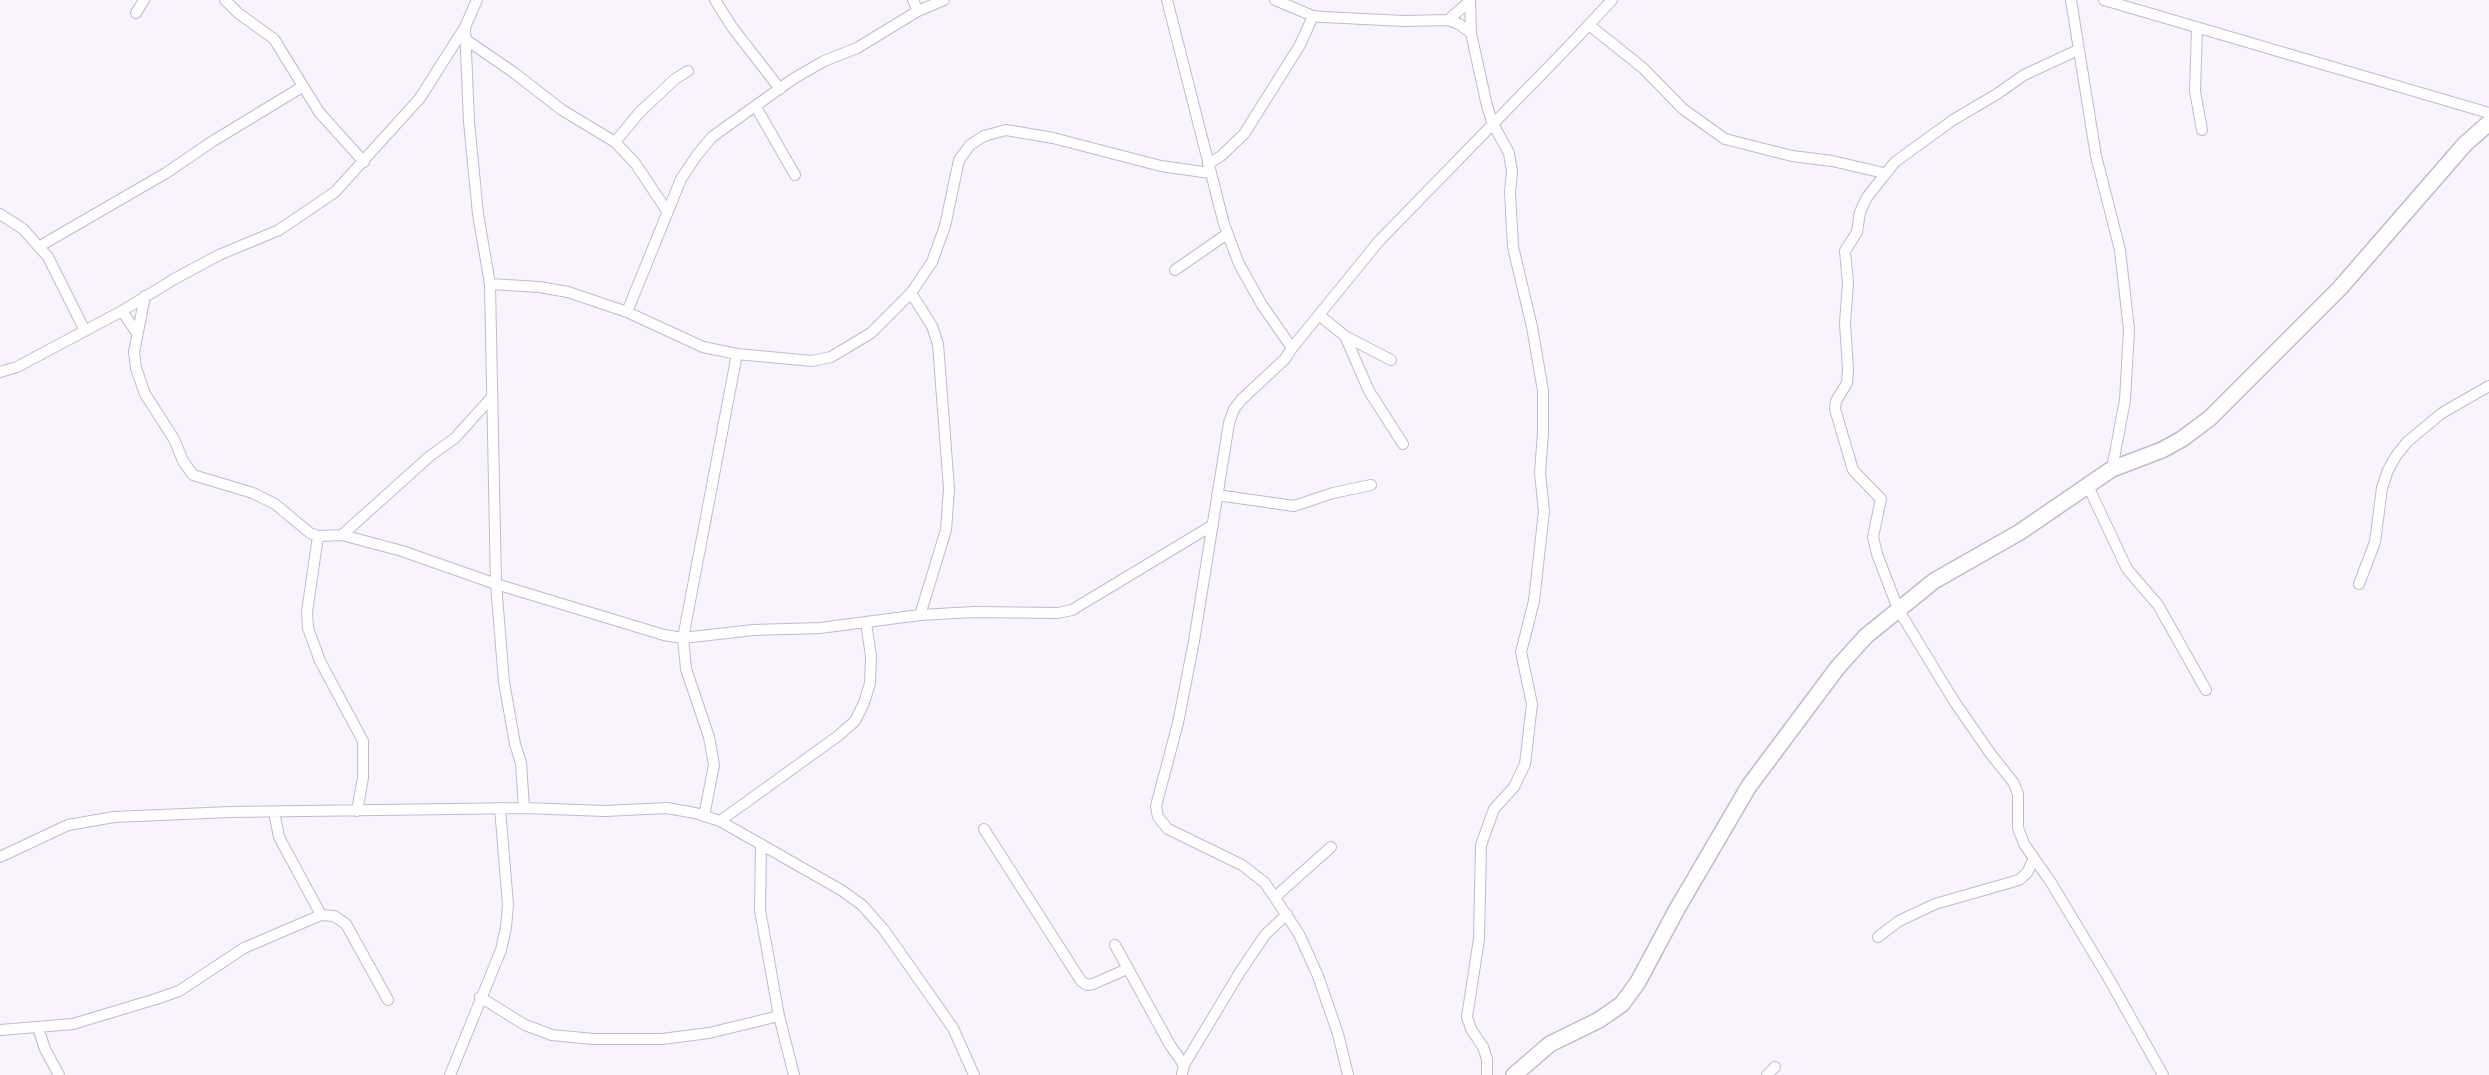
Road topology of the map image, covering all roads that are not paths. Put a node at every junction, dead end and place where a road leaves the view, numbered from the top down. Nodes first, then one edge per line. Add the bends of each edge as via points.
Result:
1 (144, 0) edge
2 (224, 0) edge
3 (477, 0) edge
4 (715, 0) edge
5 (913, 0) edge
6 (944, 0) edge
7 (1167, 0) edge
8 (1275, 0) edge
9 (1470, 0) edge
10 (1612, 0) edge
11 (2071, 0) edge
12 (2104, 0) edge
13 (918, 12) junction
14 (136, 13) dead end
15 (1313, 16) junction
16 (1448, 20) junction
17 (1589, 25) junction
18 (465, 27) junction
19 (2197, 28) junction
20 (1471, 33) junction
21 (465, 39) junction
22 (2078, 50) junction
23 (688, 71) dead end
24 (302, 87) junction
25 (780, 89) junction
26 (756, 106) junction
27 (2489, 113) edge
28 (2489, 123) edge
29 (1493, 124) junction
30 (2202, 130) dead end
31 (615, 142) junction
32 (364, 162) junction
33 (1209, 168) junction
34 (1884, 173) junction
35 (795, 175) dead end
36 (668, 211) junction
37 (0, 214) edge
38 (1227, 234) junction
39 (40, 246) junction
40 (1175, 270) dead end
41 (490, 284) junction
42 (911, 293) junction
43 (145, 296) junction
44 (122, 311) junction
45 (627, 312) junction
46 (1319, 315) junction
47 (85, 331) junction
48 (137, 333) junction
49 (1345, 336) junction
50 (1292, 348) junction
51 (737, 354) junction
52 (1391, 360) dead end
53 (0, 372) edge
54 (2489, 386) edge
55 (491, 398) junction
56 (1403, 444) dead end
57 (2112, 469) junction
58 (2087, 484) junction
59 (1371, 485) dead end
60 (1217, 495) junction
61 (1213, 525) junction
62 (342, 535) junction
63 (318, 536) junction
64 (496, 584) junction
65 (2359, 584) dead end
66 (1898, 609) junction
67 (920, 615) junction
68 (866, 623) junction
69 (684, 638) junction
70 (2206, 690) dead end
71 (500, 808) junction
72 (524, 808) junction
73 (357, 811) junction
74 (274, 812) junction
75 (704, 816) junction
76 (720, 821) junction
77 (984, 829) dead end
78 (761, 844) junction
79 (1331, 847) dead end
80 (0, 857) edge
81 (2034, 858) junction
82 (1275, 896) junction
83 (1287, 914) junction
84 (322, 915) junction
85 (1878, 937) dead end
86 (1115, 945) dead end
87 (1127, 969) junction
88 (480, 997) junction
89 (388, 1000) dead end
90 (779, 1016) junction
91 (38, 1028) junction
92 (0, 1030) edge
93 (1775, 1067) dead end
94 (1183, 1070) edge
95 (59, 1075) edge
96 (450, 1075) edge
97 (794, 1075) edge
98 (974, 1075) edge
99 (1348, 1075) edge
100 (1487, 1075) edge
101 (1514, 1075) edge
102 (1767, 1075) edge
103 (2163, 1075) edge

1 - 14 street
2 - 24 street via 274,39
3 - 18 street
4 - 25 street
5 - 13 street
6 - 13 street
7 - 33 street
8 - 15 street
9 - 16 street
9 - 20 street
10 - 17 street
11 - 22 street
12 - 19 street
13 - 25 street via 857,48 824,61
15 - 16 street
15 - 33 street via 1300,45 1244,134
16 - 20 street
17 - 29 street
17 - 34 street via 1643,68 1683,109 1725,138 1792,156
18 - 21 street
18 - 32 street via 420,98
19 - 27 street
19 - 30 street via 2194,91
20 - 29 street
21 - 31 street via 562,110
21 - 41 street via 478,214
22 - 34 street via 2024,75 1953,120
22 - 57 street via 2096,156 2120,250 2129,330 2125,400
23 - 31 street via 639,113
24 - 32 street via 319,112
24 - 39 street via 166,173
25 - 26 street
26 - 35 street
26 - 36 street via 712,137 697,154 681,179
28 - 57 street via 2465,144 2340,288 2210,418 2162,450
29 - 46 street via 1379,241
29 - 100 street via 1509,153 1512,247 1532,327 1543,391 1540,473 1544,511 1534,601 1521,652 1532,704 1526,764 1514,787 1494,809 1481,844 1479,939 1467,1016 1483,1047
31 - 36 street via 635,163
32 - 43 street via 335,192 279,230 219,255
33 - 38 street
33 - 42 street via 1161,166 1053,138 1006,130 984,136 970,145 960,160 945,226 932,262
34 - 66 street via 1867,197 1856,232 1845,251 1848,369 1847,383 1836,400 1835,409 1853,470 1881,499 1874,537 1877,554
36 - 45 street
37 - 39 street via 23,229
38 - 40 street
38 - 50 street via 1239,264 1262,305
39 - 47 street via 56,270
41 - 45 street via 568,292
41 - 55 street
42 - 51 street via 871,333 831,357 812,361
42 - 67 street via 932,326 938,344 949,489 946,530
43 - 44 street
43 - 48 street
44 - 47 street
44 - 48 street
45 - 51 street via 704,347
46 - 49 street
46 - 50 street
47 - 53 street
48 - 63 street via 136,368 145,394 193,475 253,493 275,504
49 - 52 street
49 - 56 street via 1369,391
50 - 60 street via 1285,359 1234,409
51 - 69 street
54 - 65 street via 2442,412 2407,442 2396,456 2382,488 2375,542
55 - 62 street via 455,438 430,456
55 - 64 street
57 - 58 street
58 - 66 street via 2020,532 1934,581
58 - 70 street via 2128,569 2158,604
59 - 60 street via 1294,506
60 - 61 street
61 - 67 street via 1072,610 1058,613
61 - 82 street via 1180,714 1156,806 1158,817 1168,829 1242,865 1265,883
62 - 63 street
62 - 64 street via 402,551
63 - 73 street via 307,612 308,628 320,661 363,741 363,778
64 - 69 street via 644,631
64 - 72 street via 504,682 521,763
66 - 81 street via 1954,701 2013,782 2018,802 2018,828
66 - 101 street via 1866,636 1838,667 1749,786 1638,982 1622,1004 1599,1020 1550,1044
67 - 68 street
68 - 69 street
68 - 76 street via 871,656 870,683 855,721
69 - 75 street via 686,669 709,737 714,765
71 - 72 street
71 - 73 street
71 - 88 street via 508,905 506,927 502,950
72 - 75 street via 605,811 667,808
73 - 74 street
74 - 80 street via 114,817 68,825
74 - 84 street via 279,837
75 - 76 street
76 - 78 street
77 - 87 street via 1081,981 1086,985 1093,984
78 - 90 street via 760,910
78 - 98 street via 862,905 884,930 952,1028
79 - 82 street
81 - 85 street via 2019,880 1935,904 1900,921
81 - 103 street via 2109,978
82 - 83 street
83 - 94 street via 1260,942
83 - 99 street via 1318,976
84 - 89 street via 334,916 346,924
84 - 91 street via 244,948 179,991 73,1024
86 - 87 street
87 - 94 street
88 - 90 street via 525,1025 552,1035 593,1039 662,1039 709,1033
88 - 96 street
90 - 97 street
91 - 92 street
91 - 95 street
93 - 102 street

